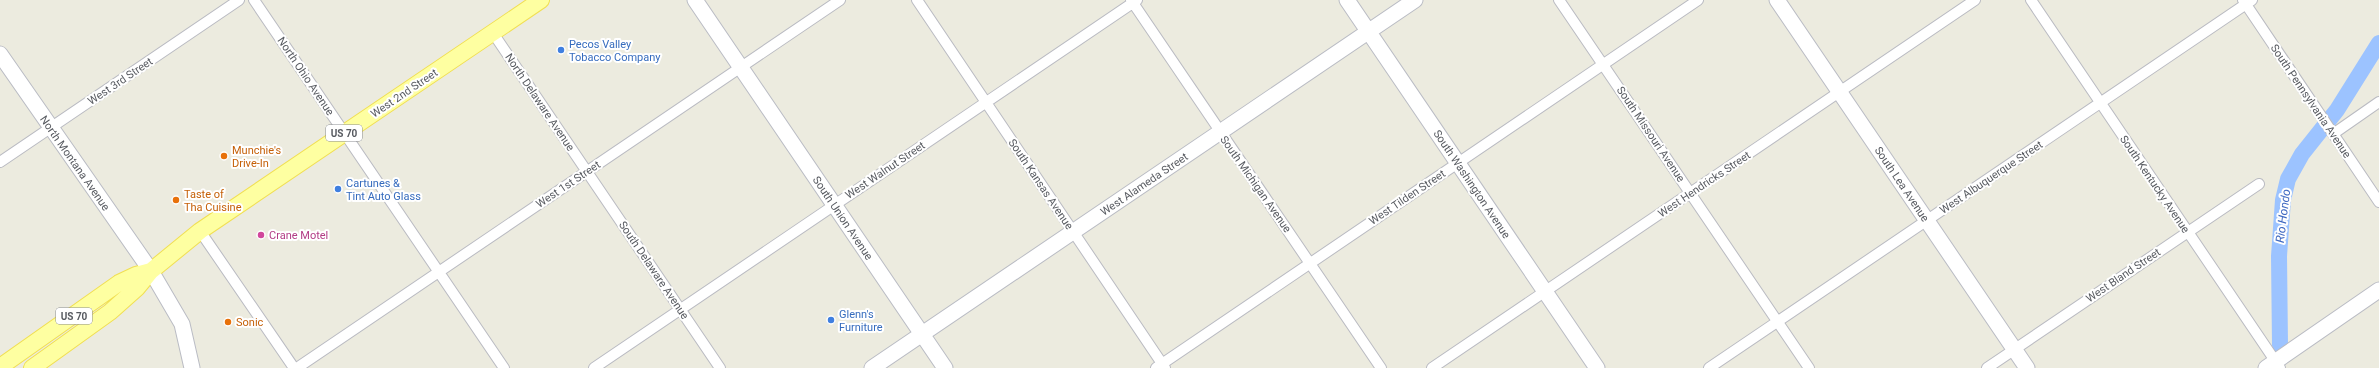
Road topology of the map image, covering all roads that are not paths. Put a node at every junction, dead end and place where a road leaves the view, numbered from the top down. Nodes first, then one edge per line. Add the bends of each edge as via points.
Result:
1 (239, 0) edge
2 (254, 0) edge
3 (541, 0) edge
4 (695, 0) edge
5 (840, 0) edge
6 (917, 0) edge
7 (1347, 0) edge
8 (1416, 0) edge
9 (1559, 0) edge
10 (1698, 0) edge
11 (1777, 0) edge
12 (1975, 0) edge
13 (2030, 0) edge
14 (1134, 1) edge
15 (2247, 1) edge
16 (493, 32) junction
17 (1369, 32) junction
18 (0, 54) edge
19 (1603, 65) junction
20 (740, 67) junction
21 (1840, 92) junction
22 (2100, 102) junction
23 (2379, 102) edge
24 (986, 103) junction
25 (50, 128) junction
26 (1220, 132) junction
27 (344, 133) junction
28 (2333, 134) junction
29 (0, 162) edge
30 (1458, 163) junction
31 (586, 172) junction
32 (2259, 184) dead end
33 (1691, 193) junction
34 (2379, 202) edge
35 (834, 205) junction
36 (1927, 220) junction
37 (200, 231) junction
38 (1073, 232) junction
39 (2187, 232) junction
40 (1311, 263) junction
41 (151, 271) junction
42 (439, 272) junction
43 (2379, 290) edge
44 (1545, 291) junction
45 (681, 309) junction
46 (1778, 321) junction
47 (922, 334) junction
48 (2015, 349) junction
49 (1161, 366) edge
50 (2274, 366) edge
51 (0, 367) edge
52 (32, 368) edge
53 (192, 368) edge
54 (294, 368) edge
55 (297, 368) edge
56 (504, 368) edge
57 (594, 368) edge
58 (720, 368) edge
59 (872, 368) edge
60 (945, 368) edge
61 (1381, 368) edge
62 (1432, 368) edge
63 (1597, 368) edge
64 (1709, 368) edge
65 (1810, 368) edge
66 (1987, 368) edge
67 (2027, 368) edge

1 - 25 street, West 3rd Street
2 - 27 street, North Ohio Avenue
3 - 16 main road, West 2nd Street / US 70
4 - 20 street, South Union Avenue
5 - 20 street, West 1st Street
6 - 24 street, South Kansas Avenue
7 - 17 street, South Washington Avenue
8 - 17 street, West Alameda Street
9 - 19 street, South Missouri Avenue
10 - 19 street, West Tilden Street
11 - 21 street, South Lea Avenue
12 - 21 street, West Hendricks Street
13 - 22 street, South Kentucky Avenue
14 - 24 street, West Walnut Street
14 - 26 street, South Michigan Avenue
15 - 22 street, West Albuquerque Street
15 - 28 street, South Pennsylvania Avenue
16 - 27 main road, West 2nd Street / US 70
16 - 31 street, North Delaware Avenue
17 - 26 street, West Alameda Street
17 - 30 street, South Washington Avenue
18 - 25 street, North Montana Avenue
19 - 30 street, West Tilden Street
19 - 33 street, South Missouri Avenue
20 - 31 street, West 1st Street
20 - 35 street, South Union Avenue
21 - 33 street, West Hendricks Street
21 - 36 street, South Lea Avenue
22 - 36 street, West Albuquerque Street
22 - 39 street, South Kentucky Avenue
23 - 28 street
24 - 35 street, West Walnut Street
24 - 38 street, South Kansas Avenue
25 - 29 street, West 3rd Street
25 - 41 street, North Montana Avenue
26 - 38 street, West Alameda Street
26 - 40 street, South Michigan Avenue
27 - 37 main road, West 2nd Street / US 70
27 - 42 street, North Ohio Avenue
28 - 34 street, South Pennsylvania Avenue
30 - 40 street, West Tilden Street
30 - 44 street, South Washington Avenue
31 - 42 street, West 1st Street
31 - 45 street, South Delaware Avenue
32 - 39 street, West Bland Street
33 - 44 street, West Hendricks Street
33 - 46 street, South Missouri Avenue
35 - 45 street, West Walnut Street
35 - 47 street, South Union Avenue
36 - 46 street, West Albuquerque Street
36 - 48 street, South Lea Avenue
37 - 41 main road, West 2nd Street / US 70
37 - 54 street
38 - 47 street, West Alameda Street
38 - 49 street, South Kansas Avenue
39 - 48 street, West Bland Street
39 - 50 street, South Kentucky Avenue
40 - 49 street, West Tilden Street
40 - 61 street, South Michigan Avenue
41 - 51 main road, West 2nd Street / US 70 via 119,283
41 - 52 main road, West 2nd Street / US 70 via 137,288 110,312
41 - 53 street, North Montana Avenue via 182,324
42 - 55 street, West 1st Street
42 - 56 street, North Ohio Avenue
43 - 50 street
44 - 62 street, West Hendricks Street
44 - 63 street, South Washington Avenue
45 - 57 street, West Walnut Street
45 - 58 street, South Delaware Avenue
46 - 64 street, West Albuquerque Street
46 - 65 street, South Missouri Avenue
47 - 59 street, West Alameda Street
47 - 60 street, South Union Avenue
48 - 66 street, West Bland Street
48 - 67 street, South Lea Avenue

